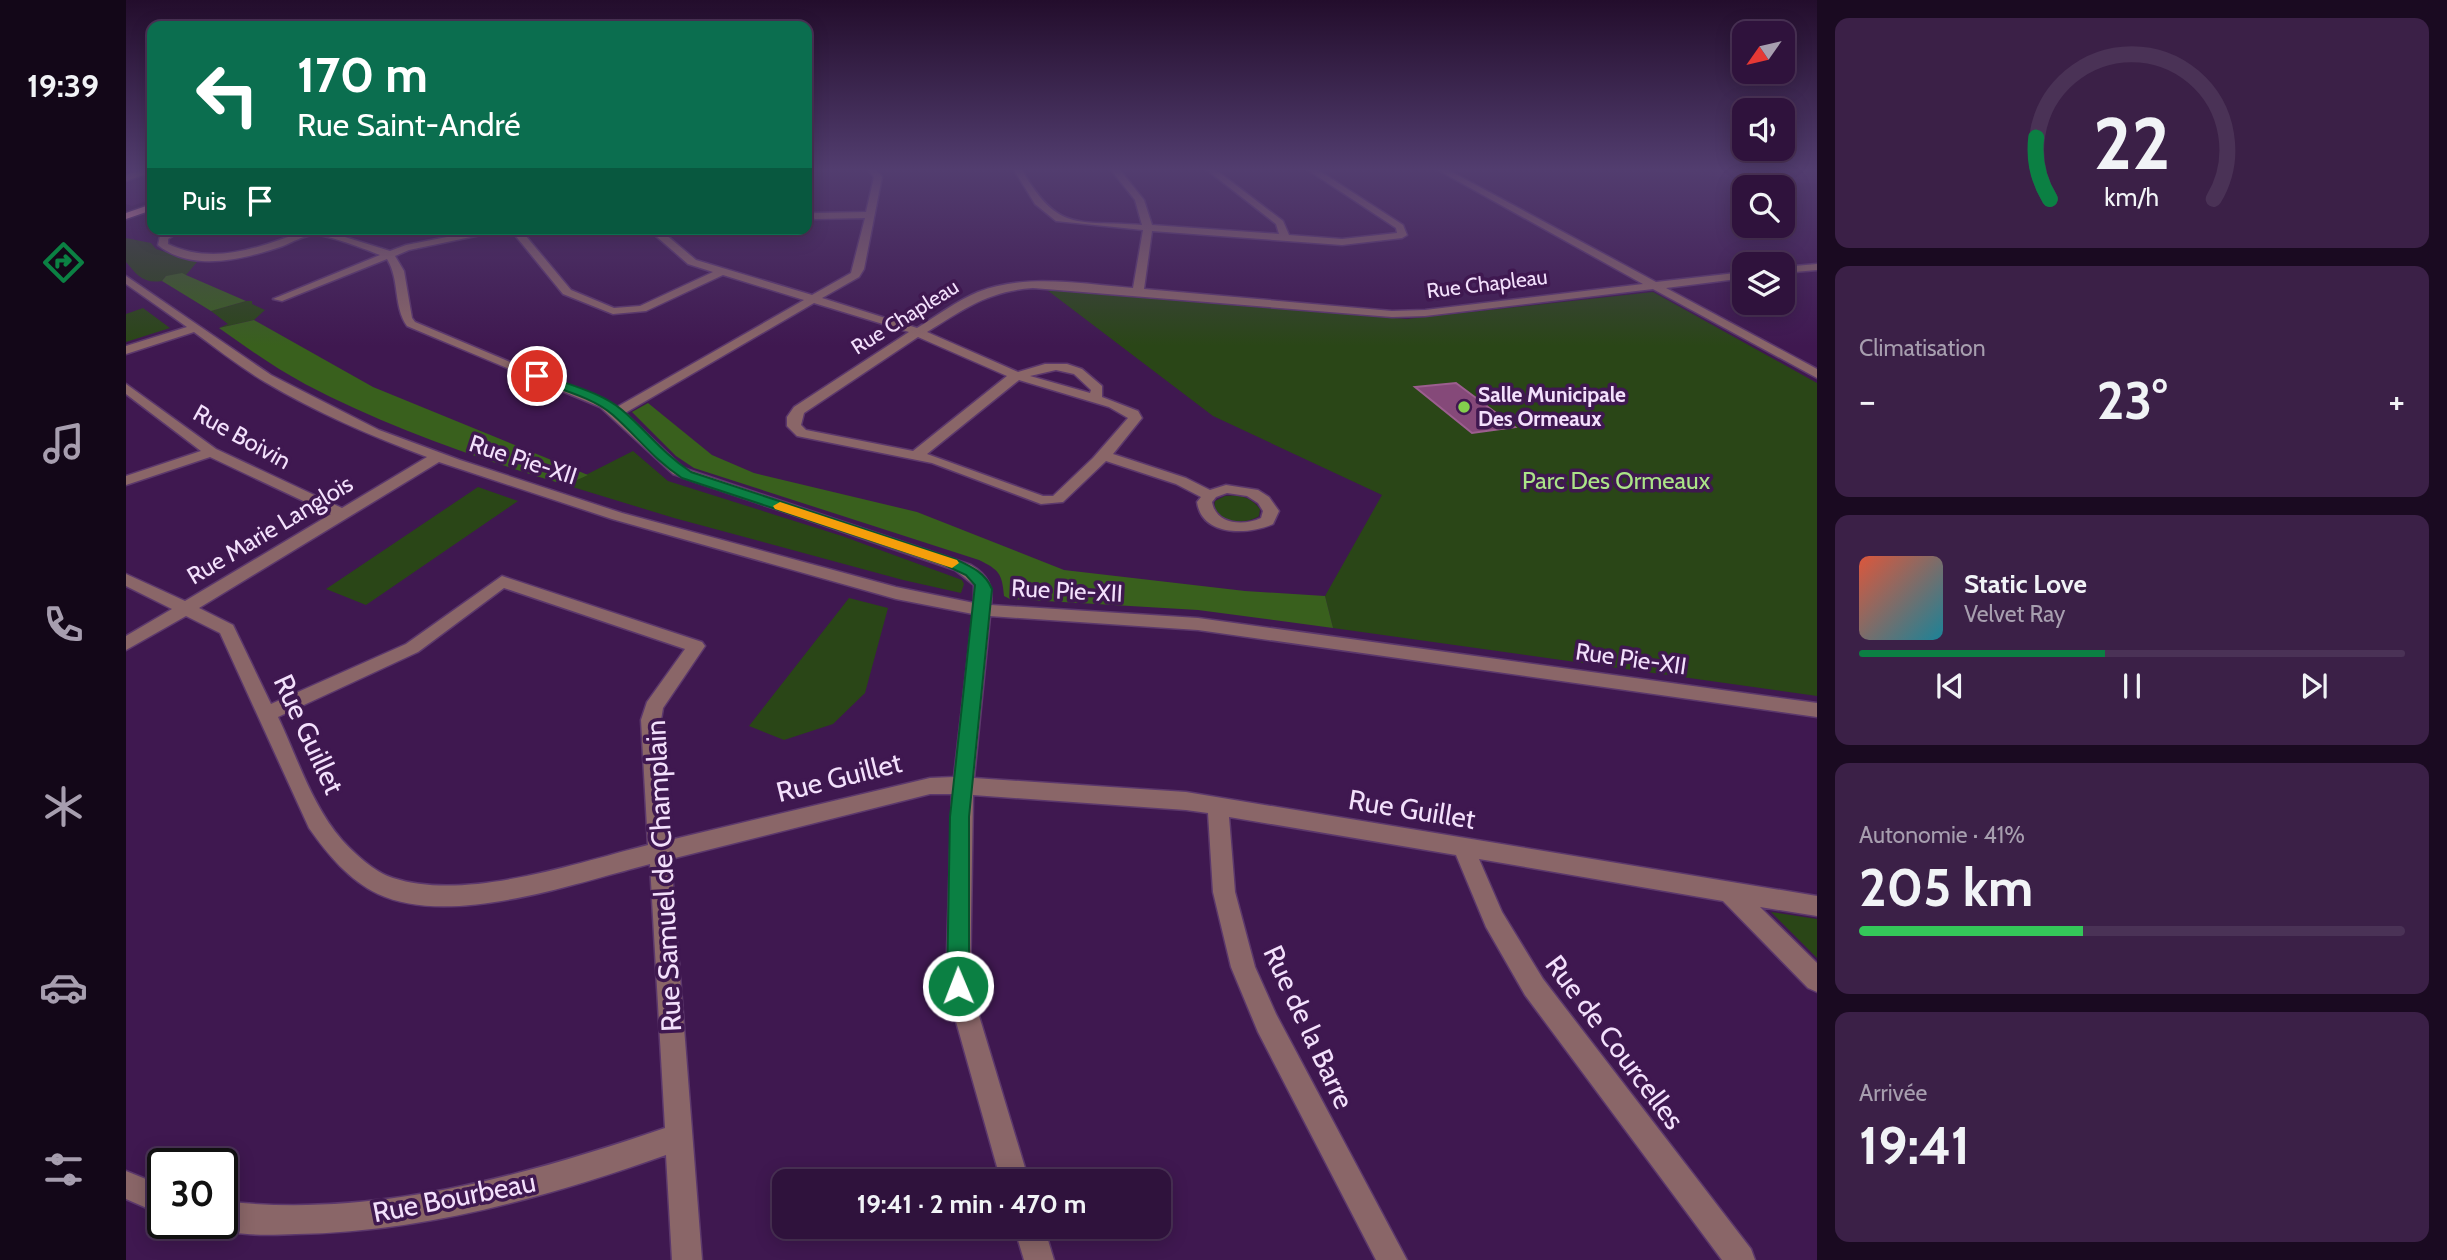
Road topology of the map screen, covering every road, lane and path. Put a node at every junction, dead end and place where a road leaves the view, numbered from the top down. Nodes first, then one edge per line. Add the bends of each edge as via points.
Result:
1 (1149, 228) edge
2 (867, 229) edge
3 (1160, 229) edge
4 (1282, 229) edge
5 (1401, 229) edge
6 (1549, 229) edge
7 (168, 235) edge
8 (298, 235) edge
9 (327, 235) edge
10 (458, 235) edge
11 (520, 235) edge
12 (660, 235) edge
13 (1285, 238) junction
14 (389, 254) junction
15 (1817, 267) edge
16 (1795, 269) edge
17 (723, 271) junction
18 (1732, 277) edge
19 (126, 279) edge
20 (1654, 286) junction
21 (1138, 292) junction
22 (278, 299) dead end
23 (815, 299) junction
24 (195, 328) junction
25 (919, 332) junction
26 (126, 350) edge
27 (1817, 374) edge
28 (1017, 376) junction
29 (126, 388) edge
30 (1095, 398) junction
31 (617, 412) junction
32 (211, 452) junction
33 (917, 455) junction
34 (1103, 455) junction
35 (439, 457) junction
36 (126, 481) edge
37 (1209, 495) dead end
38 (343, 514) junction
39 (126, 579) edge
40 (187, 608) junction
41 (981, 610) junction
42 (126, 644) edge
43 (1817, 710) edge
44 (267, 714) junction
45 (962, 786) junction
46 (1217, 806) junction
47 (1464, 847) junction
48 (659, 853) junction
49 (1730, 892) junction
50 (1817, 906) edge
51 (1817, 980) edge
52 (679, 1137) junction
53 (1011, 1169) edge
54 (126, 1185) edge
55 (147, 1194) edge
56 (238, 1217) edge
57 (1033, 1239) edge
58 (687, 1260) edge
59 (1039, 1260) edge
60 (1392, 1260) edge
61 (1740, 1260) edge

1 - 21 street
2 - 23 street via 859,269
3 - 13 street
4 - 13 street
5 - 13 street via 1403,232 1393,237 1354,242
6 - 20 street
7 - 8 street via 163,245 187,256 210,258 250,253
9 - 14 street
10 - 14 street
11 - 17 street via 567,292 613,311 642,309
12 - 17 street, Rue Chapleau via 687,260
14 - 22 street
14 - 31 street via 397,262 405,317 411,324
15 - 16 street
17 - 23 street, Rue Chapleau
18 - 20 street, Rue Chapleau
19 - 24 street, Rue Pie-XII
20 - 21 street, Rue Chapleau via 1392,314
20 - 27 street
21 - 25 street, Rue Chapleau via 1016,286 977,297
23 - 25 street, Rue Chapleau
23 - 31 street
24 - 26 street
24 - 35 street, Rue Pie-XII via 267,378 321,408
25 - 28 street, Rue Chapleau
25 - 33 street, Rue Chapleau via 799,410 793,422 810,436
28 - 30 street, Rue Chapleau
28 - 30 street via 1073,367 1098,389
28 - 33 street
29 - 32 street, Rue Boivin
30 - 34 street, Rue Chapleau via 1123,407 1135,418
31 - 41 street via 664,460 687,475 971,572 984,589
32 - 36 street
32 - 38 street, Rue Boivin
33 - 34 street, Rue Chapleau via 1051,500 1064,495
34 - 37 street
35 - 38 street, Rue Marie Langlois
35 - 41 street, Rue Pie-XII via 734,550
38 - 40 street, Rue Marie Langlois
39 - 40 street, Rue Guillet
40 - 42 street, Rue Marie Langlois
40 - 44 street, Rue Guillet via 227,629
41 - 43 street, Rue Pie-XII via 1198,624
41 - 45 street
44 - 48 street, Rue Guillet via 326,835 356,867 385,886 419,894 479,894
44 - 48 street, Rue Samuel de Champlain via 412,648 502,581 655,630 696,646 652,713
45 - 46 street, Rue Guillet
45 - 48 street, Rue Guillet via 930,786
45 - 53 street via 958,986
46 - 47 street, Rue Guillet
46 - 60 street, Rue de la Barre via 1224,892 1243,967 1267,1023
47 - 49 street, Rue Guillet
47 - 61 street, Rue de Courcelles via 1482,897 1527,976
48 - 52 street, Rue Samuel de Champlain
49 - 50 street, Rue Guillet
49 - 51 street
52 - 56 street, Rue Bourbeau via 515,1190 426,1208 306,1219
52 - 58 street, Rue Samuel de Champlain
54 - 55 street
57 - 59 street

